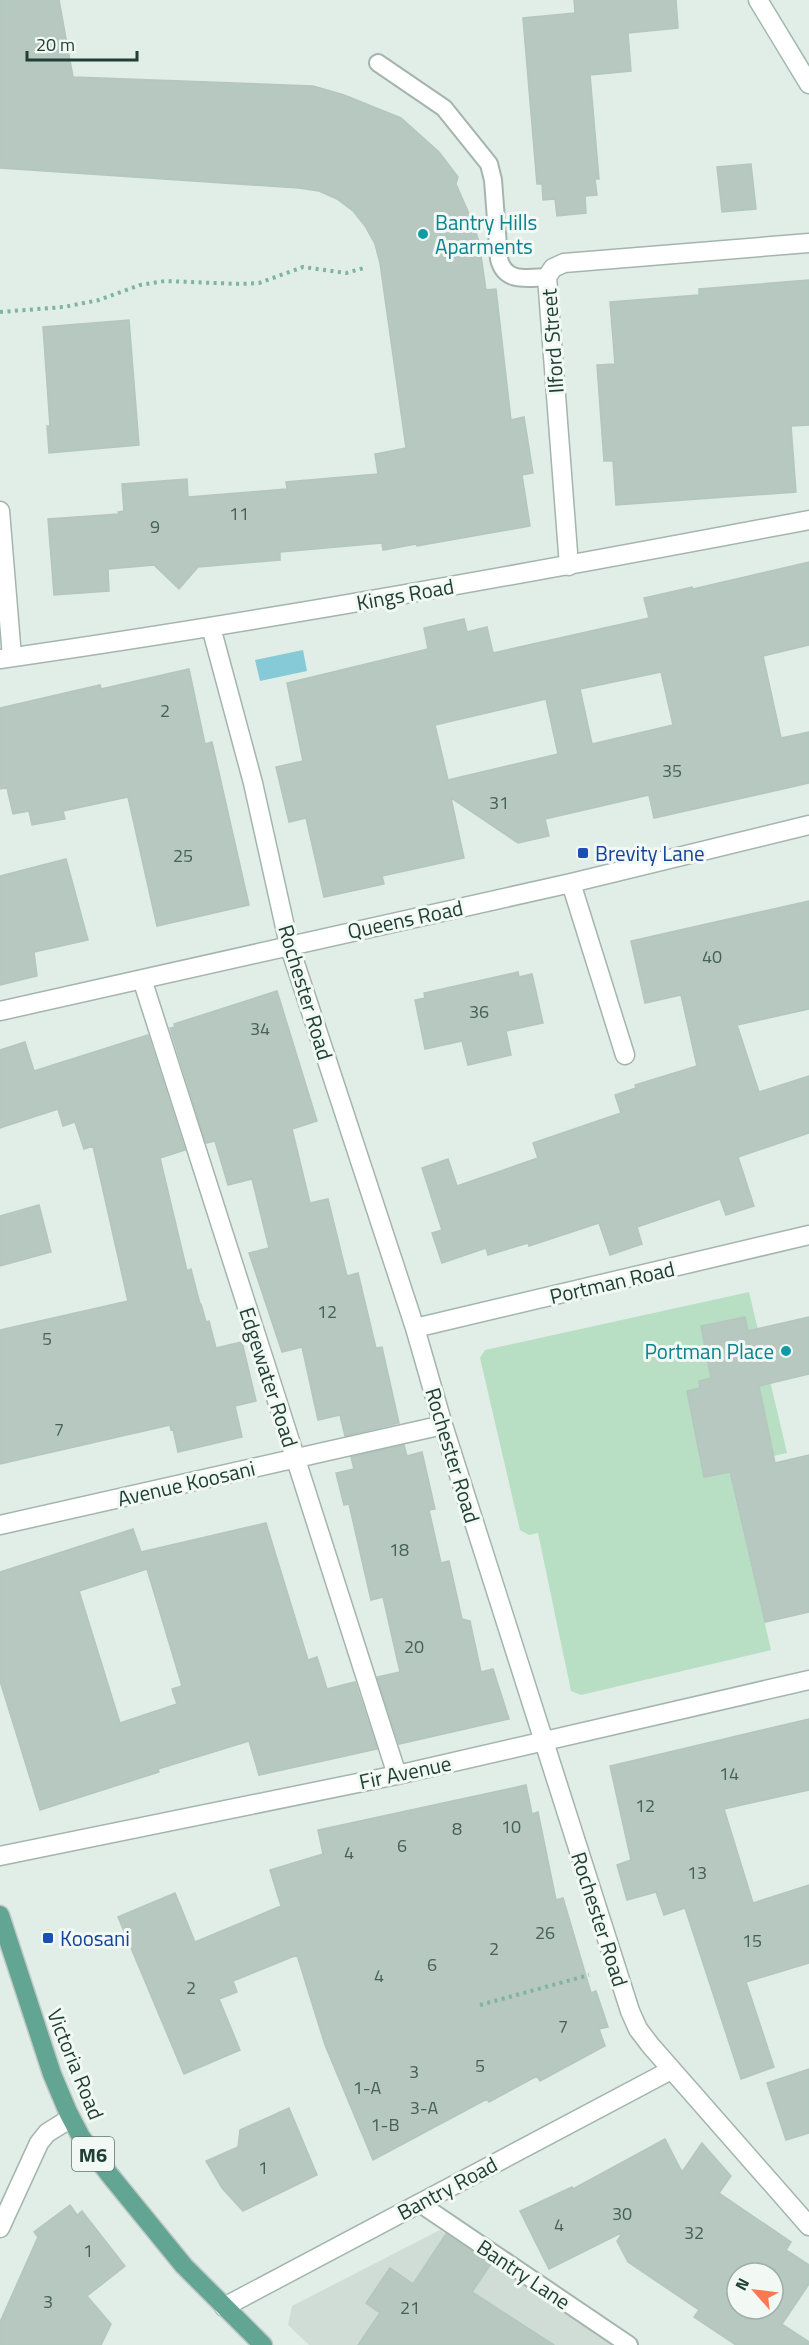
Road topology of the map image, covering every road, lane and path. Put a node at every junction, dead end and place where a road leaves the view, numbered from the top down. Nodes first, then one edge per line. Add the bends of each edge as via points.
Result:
1 (758, 0) edge
2 (378, 63) dead end
3 (809, 84) edge
4 (809, 243) edge
5 (364, 268) dead end
6 (547, 277) junction
7 (0, 312) edge
8 (0, 511) edge
9 (809, 520) edge
10 (569, 566) junction
11 (211, 627) junction
12 (6, 658) edge
13 (809, 825) edge
14 (571, 883) junction
15 (289, 945) junction
16 (142, 979) junction
17 (0, 1011) edge
18 (625, 1055) dead end
19 (809, 1235) edge
20 (415, 1328) junction
21 (443, 1425) junction
22 (295, 1458) junction
23 (0, 1525) edge
24 (809, 1680) edge
25 (543, 1740) junction
26 (397, 1774) junction
27 (0, 1856) edge
28 (0, 1916) edge
29 (616, 1967) junction
30 (480, 2005) dead end
31 (671, 2070) junction
32 (71, 2118) junction
33 (419, 2203) junction
34 (809, 2226) edge
35 (0, 2228) edge
36 (224, 2307) junction
37 (263, 2345) edge
38 (629, 2345) edge

1 - 3 street
2 - 6 lane via 444,108 489,164 501,266 514,278
4 - 6 street, Ilford Street via 564,263 553,268
5 - 7 path via 346,273 303,267 260,283 165,281 64,307
6 - 10 street, Ilford Street
8 - 12 street
9 - 10 street, Kings Road
10 - 11 street, Kings Road
11 - 12 street, Kings Road
11 - 15 street, Rochester Road via 253,783
13 - 14 street, Queens Road
14 - 15 street, Queens Road
14 - 18 street
15 - 16 street, Queens Road
15 - 20 street, Rochester Road
16 - 17 street, Queens Road
16 - 22 street, Edgewater Road
19 - 20 street, Portman Road
20 - 21 street, Rochester Road
21 - 22 street, Avenue Koosani
21 - 25 street, Rochester Road
22 - 23 street, Avenue Koosani
22 - 26 street, Edgewater Road
24 - 25 street, Fir Avenue
25 - 26 street, Fir Avenue
25 - 29 street, Rochester Road
26 - 27 street, Fir Avenue
28 - 32 main road, Victoria Road / M6 via 48,2064
29 - 30 path
29 - 31 street, Rochester Road via 638,2029
31 - 33 street, Bantry Road
31 - 34 street, Rochester Road
32 - 35 street via 39,2143
32 - 36 main road, Victoria Road / M6 via 124,2193 184,2266
33 - 36 street, Bantry Road
33 - 38 lane, Bantry Lane
36 - 37 main road, Victoria Road / M6

